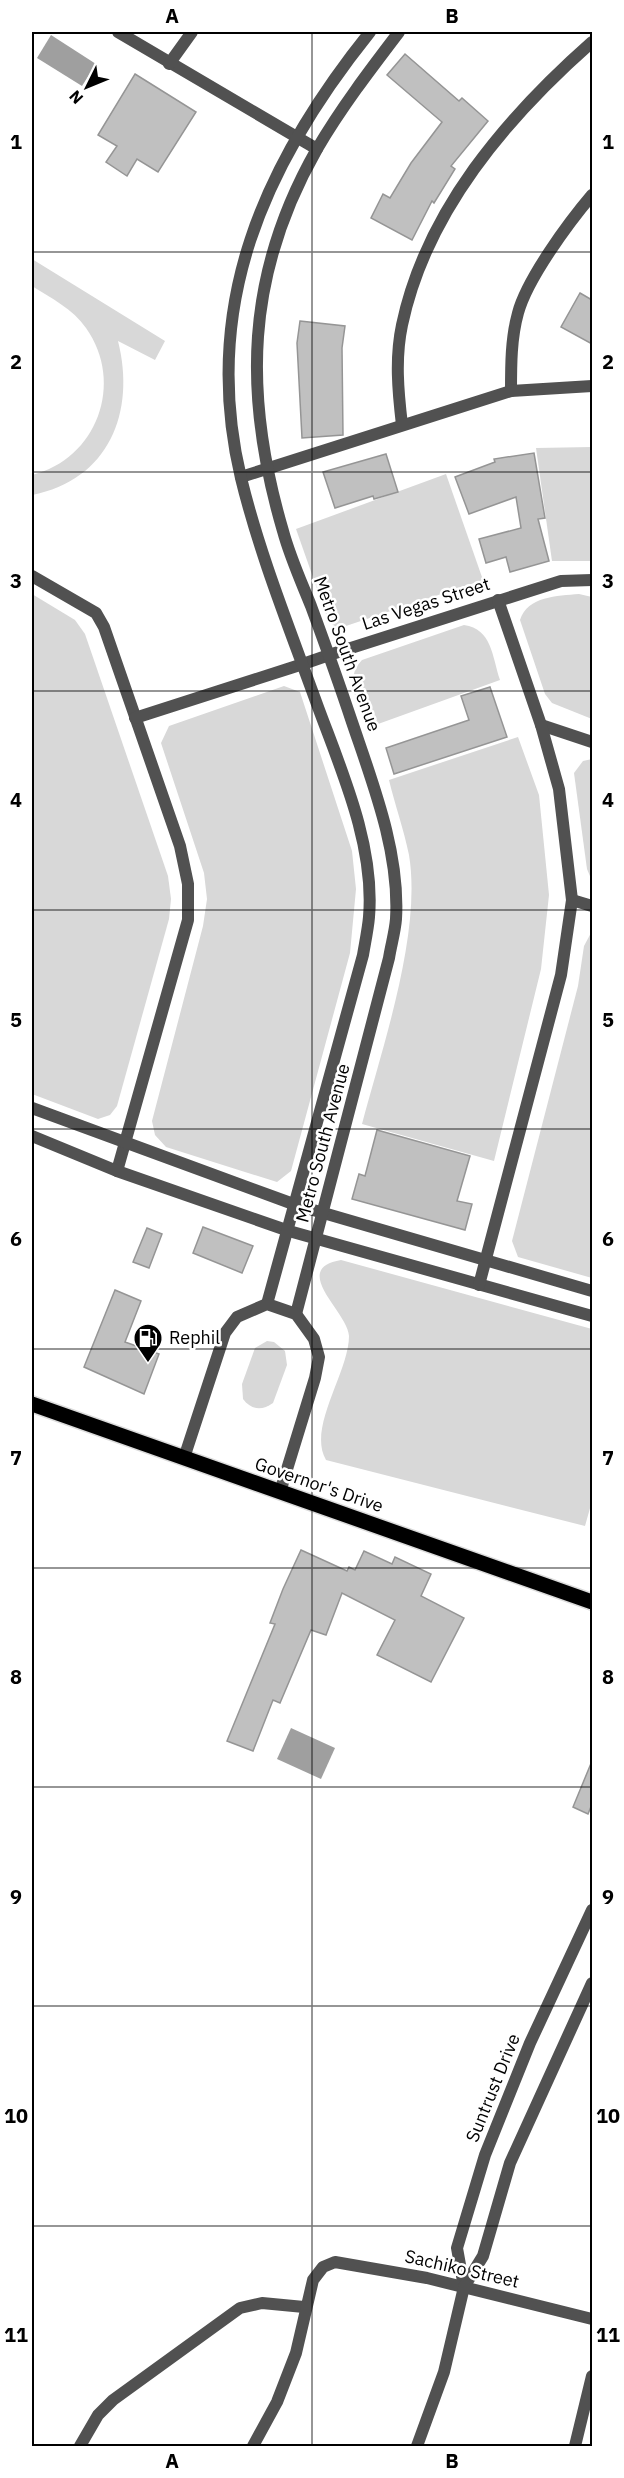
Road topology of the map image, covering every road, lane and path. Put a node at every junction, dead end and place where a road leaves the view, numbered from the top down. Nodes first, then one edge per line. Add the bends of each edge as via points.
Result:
1 (118, 32) edge
2 (192, 32) edge
3 (370, 32) edge
4 (399, 32) edge
5 (592, 42) edge
6 (169, 63) junction
7 (295, 137) junction
8 (317, 149) junction
9 (592, 195) edge
10 (592, 386) edge
11 (511, 391) junction
12 (402, 425) junction
13 (267, 469) junction
14 (241, 477) junction
15 (32, 576) edge
16 (592, 580) edge
17 (498, 600) junction
18 (329, 655) junction
19 (303, 664) junction
20 (135, 718) junction
21 (541, 725) junction
22 (592, 742) edge
23 (572, 900) junction
24 (592, 906) edge
25 (32, 1108) edge
26 (32, 1136) edge
27 (125, 1144) junction
28 (117, 1171) junction
29 (296, 1205) junction
30 (323, 1212) junction
31 (289, 1231) junction
32 (316, 1238) junction
33 (486, 1260) junction
34 (479, 1285) junction
35 (592, 1291) edge
36 (267, 1304) junction
37 (296, 1314) junction
38 (592, 1316) edge
39 (32, 1404) edge
40 (184, 1458) junction
41 (280, 1492) junction
42 (592, 1602) edge
43 (592, 1910) edge
44 (592, 1983) edge
45 (464, 2287) junction
46 (304, 2307) junction
47 (592, 2319) edge
48 (592, 2376) edge
49 (80, 2446) edge
50 (254, 2446) edge
51 (417, 2446) edge
52 (575, 2446) edge

1 - 6 street
2 - 6 street
3 - 7 street, Metro South Avenue via 336,73
4 - 8 street, Metro South Avenue
5 - 12 street via 514,118 475,166 442,221 416,277 402,326 396,378
6 - 7 street
7 - 8 street
7 - 14 street, Metro South Avenue via 258,215 233,305 230,377
8 - 13 street, Metro South Avenue via 282,225 261,304 258,405
9 - 11 street via 547,255 518,311 511,355
10 - 11 street
11 - 12 street
12 - 13 street
13 - 14 street
13 - 18 street, Metro South Avenue via 283,533
14 - 19 street, Metro South Avenue
15 - 20 street via 96,613
16 - 17 street, Las Vegas Street via 561,580
17 - 18 street, Las Vegas Street
17 - 21 street
18 - 19 street, Las Vegas Street
18 - 30 street, Metro South Avenue via 389,844 396,920
19 - 20 street, Las Vegas Street
19 - 29 street, Metro South Avenue via 364,850 369,916 363,956
20 - 27 street via 180,846 188,884 188,920
21 - 22 street
21 - 23 street via 559,789
23 - 24 street
23 - 33 street via 561,975
25 - 27 street
26 - 28 street
27 - 28 street
27 - 29 street
28 - 31 street
29 - 30 street
29 - 31 street, Metro South Avenue
30 - 32 street, Metro South Avenue
30 - 33 street
31 - 32 street
31 - 36 street, Metro South Avenue
32 - 34 street
32 - 37 street, Metro South Avenue
33 - 34 street
33 - 35 street
34 - 38 street
36 - 37 street
36 - 40 street via 237,1317 225,1333
37 - 41 street via 314,1338 319,1357
39 - 40 main road, Governor's Drive
40 - 41 main road, Governor's Drive
41 - 42 main road, Governor's Drive
43 - 45 street, Suntrust Drive via 530,2043 485,2155 458,2248
44 - 45 street, Suntrust Drive via 510,2163 483,2256
45 - 46 street, Sachiko Street via 335,2262 323,2267 313,2280
45 - 47 street, Sachiko Street
45 - 51 street, Suntrust Drive via 444,2372
46 - 49 street via 262,2302 240,2308 113,2400 98,2415
46 - 50 street via 296,2353
48 - 52 street

